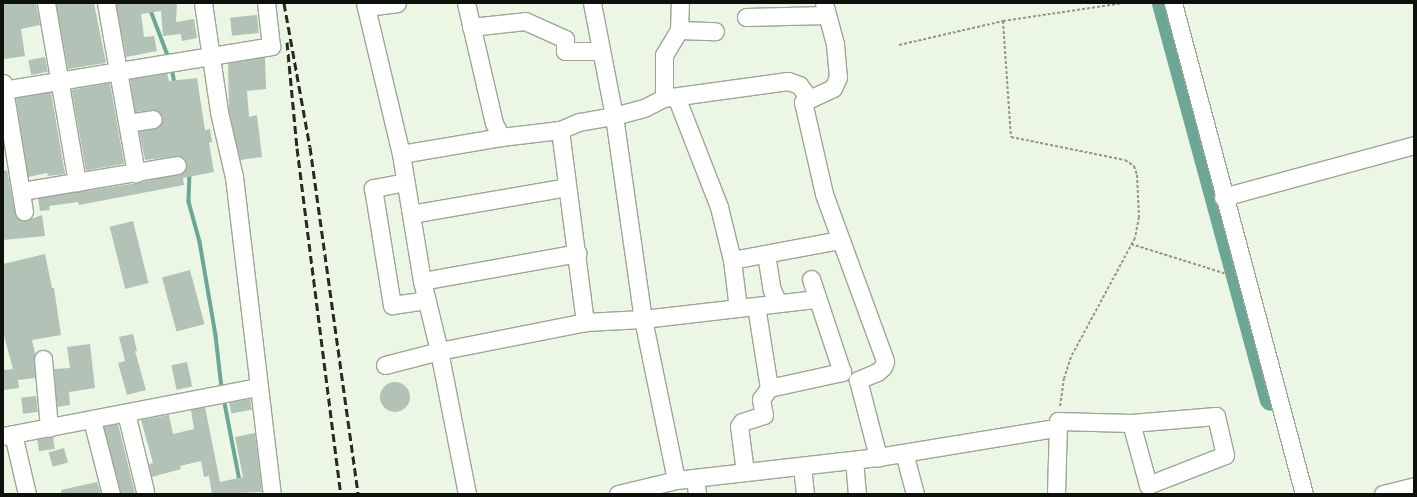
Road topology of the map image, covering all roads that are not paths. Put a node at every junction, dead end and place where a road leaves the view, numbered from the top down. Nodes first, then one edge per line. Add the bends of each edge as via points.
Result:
1 (46, 3) edge
2 (106, 3) edge
3 (203, 3) edge
4 (266, 3) edge
5 (397, 3) edge
6 (466, 3) edge
7 (592, 3) edge
8 (680, 3) edge
9 (1173, 3) edge
10 (366, 5) edge
11 (826, 9) edge
12 (746, 17) dead end
13 (471, 27) junction
14 (679, 30) junction
15 (715, 31) dead end
16 (601, 50) junction
17 (211, 55) junction
18 (119, 70) junction
19 (60, 80) junction
20 (3, 88) edge
21 (670, 98) junction
22 (809, 98) junction
23 (614, 116) junction
24 (153, 119) dead end
25 (128, 123) junction
26 (560, 130) junction
27 (501, 137) junction
28 (1414, 145) edge
29 (400, 154) junction
30 (177, 165) dead end
31 (136, 173) junction
32 (77, 182) junction
33 (406, 182) junction
34 (567, 187) junction
35 (22, 191) junction
36 (1223, 197) junction
37 (24, 211) dead end
38 (411, 214) junction
39 (840, 240) junction
40 (577, 253) junction
41 (766, 254) junction
42 (732, 260) junction
43 (810, 279) dead end
44 (422, 281) junction
45 (815, 299) junction
46 (427, 300) junction
47 (778, 303) junction
48 (756, 306) junction
49 (738, 308) junction
50 (643, 319) junction
51 (585, 322) junction
52 (439, 351) junction
53 (43, 359) dead end
54 (385, 365) dead end
55 (258, 387) junction
56 (769, 388) junction
57 (126, 413) junction
58 (92, 420) junction
59 (1131, 423) junction
60 (1057, 424) junction
61 (49, 428) junction
62 (8, 435) edge
63 (904, 453) junction
64 (878, 457) junction
65 (854, 460) junction
66 (802, 466) junction
67 (745, 472) junction
68 (676, 480) junction
69 (696, 486) edge
70 (1414, 486) edge
71 (145, 491) dead end
72 (27, 494) edge
73 (112, 494) edge
74 (272, 494) edge
75 (467, 494) edge
76 (618, 494) edge
77 (804, 494) edge
78 (857, 494) edge
79 (915, 494) edge
80 (1056, 494) edge
81 (1304, 494) edge
82 (1383, 494) edge

1 - 19 street
2 - 18 street
3 - 17 street
4 - 17 street via 272,46
5 - 10 street
6 - 13 street
7 - 16 street
8 - 14 street
9 - 36 street
10 - 29 street
11 - 12 street
11 - 22 street via 838,63 838,77 833,88
13 - 16 street via 525,22 564,39 565,51
13 - 27 street via 494,123
14 - 15 street
14 - 21 street via 664,55
16 - 23 street
17 - 18 street
17 - 55 street via 234,178
18 - 19 street
18 - 25 street
19 - 20 street
19 - 32 street
20 - 35 street
21 - 22 street via 788,81 799,85
21 - 23 street
21 - 42 street via 719,206
22 - 39 street via 803,102 824,194
23 - 26 street via 579,122
23 - 50 street
24 - 25 street
25 - 31 street
26 - 27 street
26 - 34 street
27 - 29 street
28 - 36 street
29 - 33 street
30 - 31 street
31 - 32 street
32 - 35 street
33 - 38 street
33 - 46 street via 373,188 392,305
34 - 38 street
34 - 40 street
35 - 37 street
36 - 81 street
38 - 44 street
39 - 41 street
39 - 64 street via 885,361 877,372 858,380
40 - 44 street
40 - 51 street
41 - 42 street
41 - 47 street via 772,290
42 - 49 street
43 - 45 street
44 - 46 street
45 - 47 street
45 - 56 street via 842,372
46 - 52 street
47 - 48 street
48 - 49 street
48 - 56 street
49 - 50 street
50 - 51 street
50 - 68 street
51 - 52 street
52 - 54 street
52 - 75 street
53 - 61 street
55 - 57 street
55 - 74 street
56 - 67 street via 761,399 764,415 742,422 738,426
57 - 58 street
57 - 71 street
58 - 61 street
58 - 73 street
59 - 59 street via 1148,485 1225,456 1216,416
59 - 60 street
60 - 63 street
60 - 80 street
61 - 62 street
62 - 72 street
63 - 64 street
63 - 79 street
64 - 65 street
65 - 66 street
65 - 78 street
66 - 67 street
66 - 77 street
67 - 69 street
68 - 69 street
68 - 76 street
70 - 82 street

